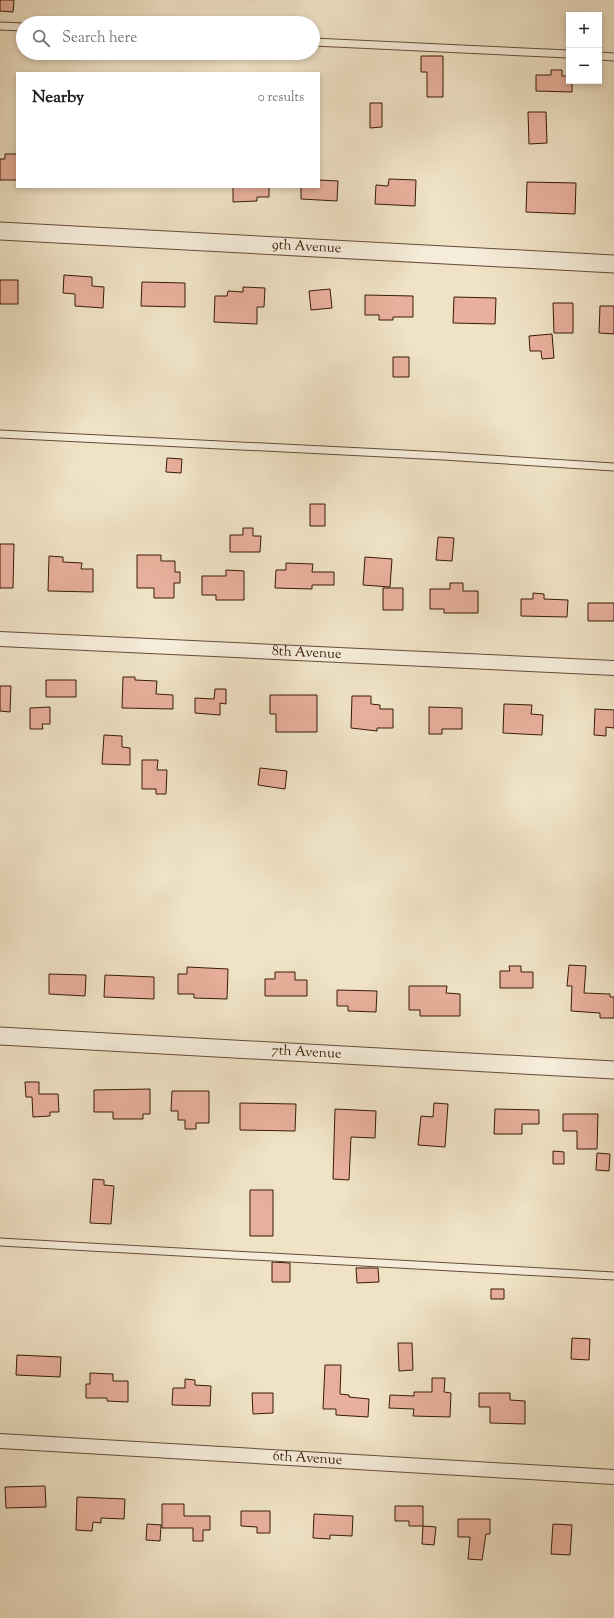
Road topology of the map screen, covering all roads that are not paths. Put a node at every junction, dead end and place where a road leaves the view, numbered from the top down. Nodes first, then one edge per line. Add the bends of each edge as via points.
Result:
1 (0, 26) edge
2 (16, 27) edge
3 (320, 42) edge
4 (566, 54) edge
5 (602, 56) edge
6 (614, 57) edge
7 (0, 231) edge
8 (614, 264) edge
9 (0, 434) edge
10 (614, 467) edge
11 (0, 639) edge
12 (614, 668) edge
13 (0, 1036) edge
14 (614, 1070) edge
15 (0, 1242) edge
16 (614, 1276) edge
17 (0, 1441) edge
18 (614, 1477) edge

1 - 2 lane
3 - 4 lane
5 - 6 lane
7 - 8 street, 9th Avenue
9 - 10 lane
11 - 12 street, 8th Avenue
13 - 14 street, 7th Avenue
15 - 16 lane
17 - 18 street, 6th Avenue

